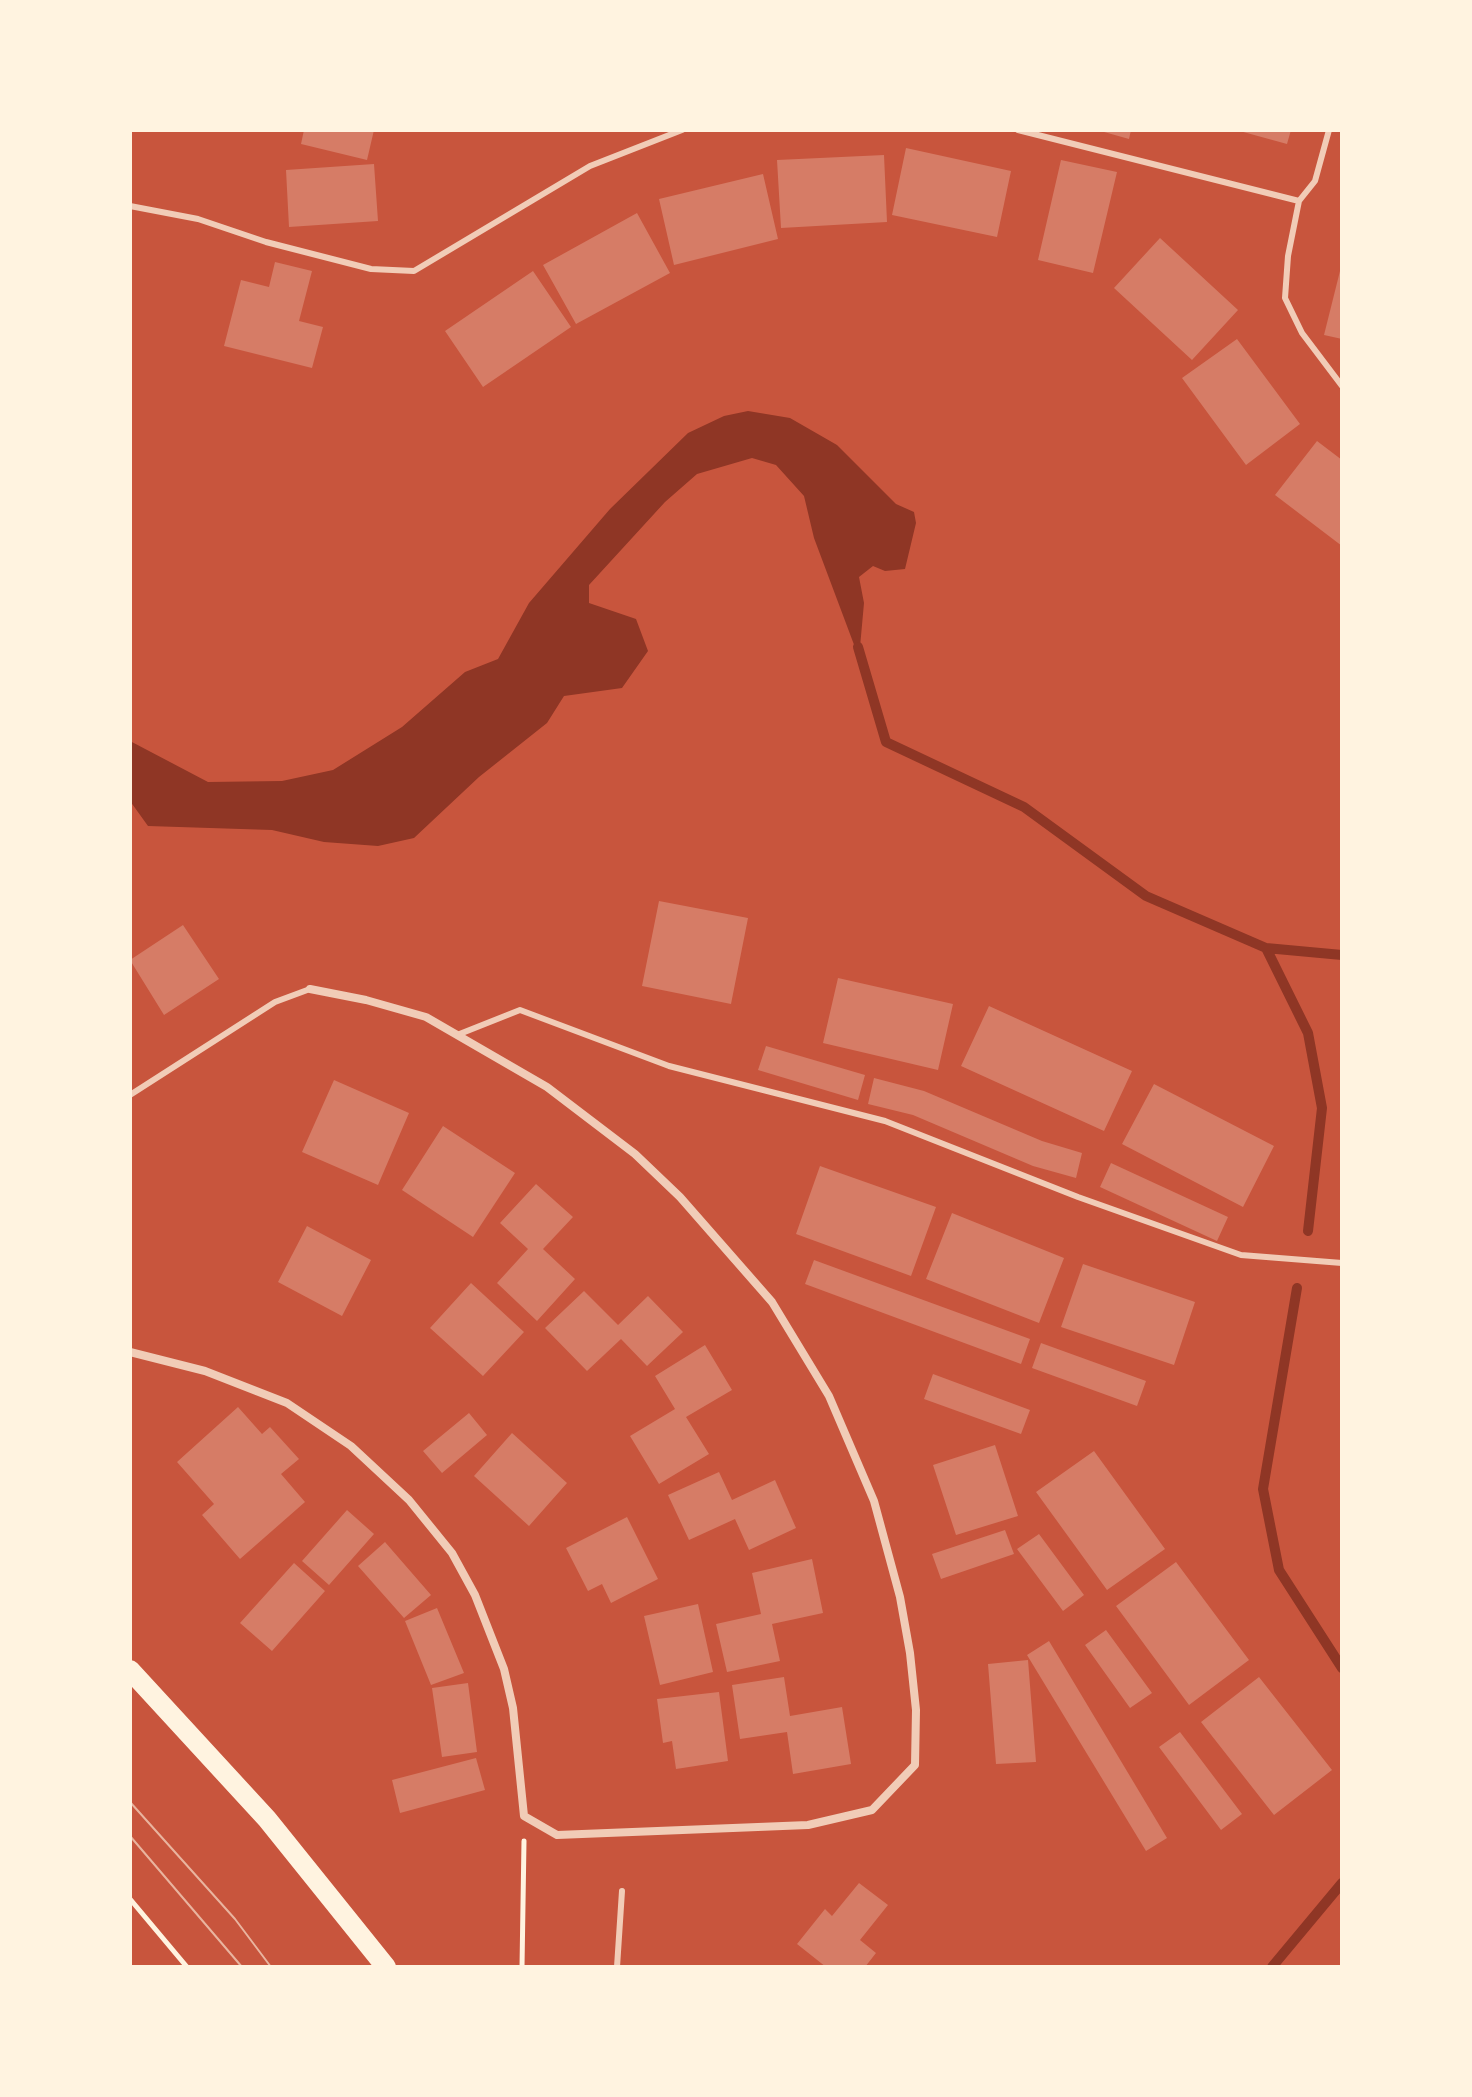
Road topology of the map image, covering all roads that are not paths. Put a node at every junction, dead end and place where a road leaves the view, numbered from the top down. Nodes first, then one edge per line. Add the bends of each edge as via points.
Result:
1 (682, 130) edge
2 (1018, 130) edge
3 (1329, 130) edge
4 (1299, 201) junction
5 (130, 206) edge
6 (1342, 386) edge
7 (310, 989) joint
8 (457, 1035) junction
9 (131, 1092) edge
10 (1342, 1263) edge
11 (130, 1352) edge
12 (130, 1670) edge
13 (622, 1891) dead end
14 (386, 1967) edge
15 (617, 1967) edge

1 - 5 lane via 590,166 414,271 371,269 198,219
2 - 4 lane
3 - 4 lane via 1315,181
4 - 6 lane via 1285,298 1302,333
7 - 8 street via 426,1017
7 - 9 lane via 275,1002
8 - 10 lane via 520,1010 669,1066 885,1121 1241,1255
8 - 11 street via 547,1087 635,1154 680,1197 772,1302 829,1396 874,1501 900,1597 915,1696 915,1765 872,1810 808,1825 557,1835 524,1816 513,1708 491,1631 452,1553 409,1500 351,1446 287,1403 205,1371
12 - 14 main road via 267,1819
13 - 15 lane

